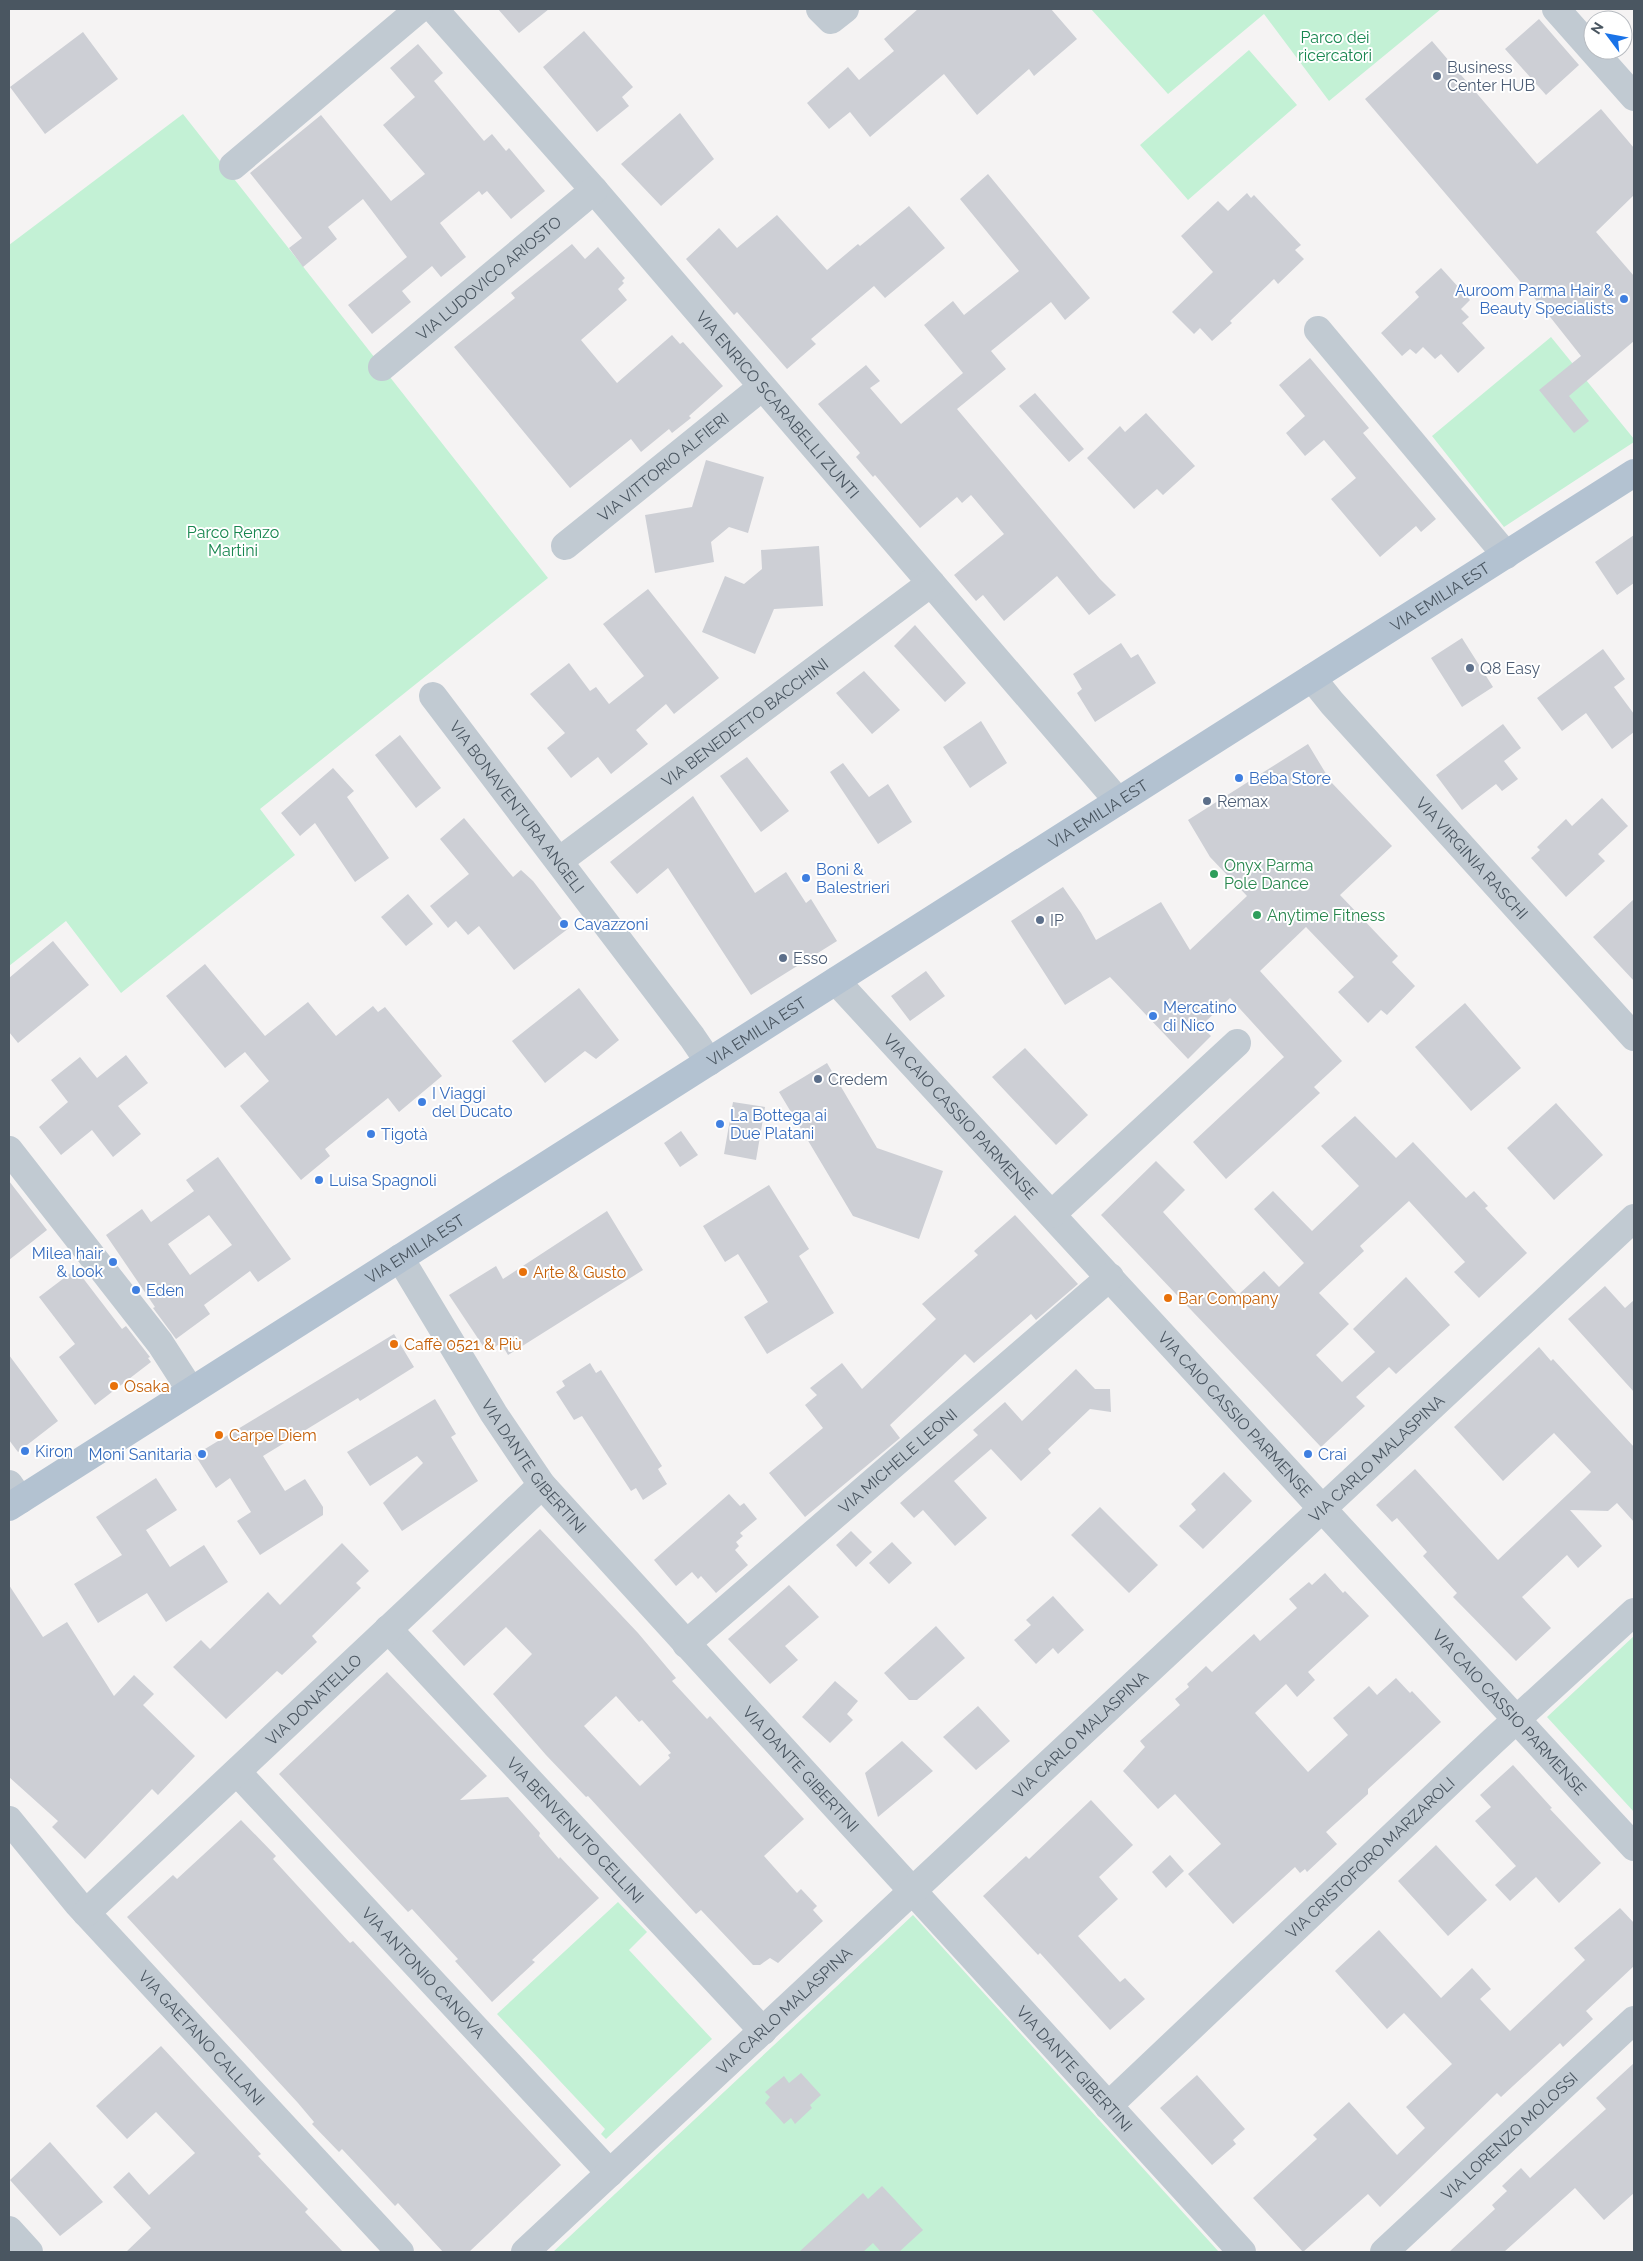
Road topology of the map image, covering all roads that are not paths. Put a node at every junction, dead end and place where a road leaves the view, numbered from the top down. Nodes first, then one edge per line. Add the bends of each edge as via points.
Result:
1 (419, 9) edge
2 (434, 9) edge
3 (1556, 9) edge
4 (1634, 97) edge
5 (232, 166) dead end
6 (594, 190) junction
7 (1318, 330) dead end
8 (382, 366) dead end
9 (762, 387) junction
10 (1634, 473) edge
11 (565, 546) dead end
12 (1506, 555) junction
13 (931, 583) junction
14 (1312, 678) junction
15 (433, 696) dead end
16 (1118, 801) junction
17 (559, 861) junction
18 (836, 981) junction
19 (1634, 1037) edge
20 (1237, 1043) dead end
21 (709, 1062) junction
22 (9, 1150) edge
23 (1052, 1214) junction
24 (1634, 1218) edge
25 (400, 1258) junction
26 (1110, 1277) junction
27 (191, 1391) junction
28 (542, 1485) junction
29 (12, 1497) edge
30 (1323, 1509) junction
31 (1634, 1612) edge
32 (388, 1629) junction
33 (686, 1644) junction
34 (1517, 1720) junction
35 (237, 1772) junction
36 (9, 1820) edge
37 (1634, 1847) edge
38 (912, 1891) junction
39 (86, 1913) junction
40 (1634, 2020) edge
41 (763, 2031) junction
42 (1108, 2106) junction
43 (610, 2173) junction
44 (9, 2230) edge
45 (28, 2252) edge
46 (400, 2252) edge
47 (525, 2252) edge
48 (1242, 2252) edge
49 (1384, 2252) edge

1 - 5 street
2 - 6 street, VIA ENRICO SCARABELLI ZUNTI
3 - 4 street
6 - 8 street, VIA LUDOVICO ARIOSTO
6 - 9 street, VIA ENRICO SCARABELLI ZUNTI
7 - 12 street, VIA EMILIA EST
9 - 11 street, VIA VITTORIO ALFIERI
9 - 13 street, VIA ENRICO SCARABELLI ZUNTI
10 - 12 main road, VIA EMILIA EST
12 - 14 main road, VIA EMILIA EST
13 - 16 street, VIA ENRICO SCARABELLI ZUNTI
13 - 17 street, VIA BENEDETTO BACCHINI
14 - 16 main road, VIA EMILIA EST
14 - 19 street, VIA VIRGINIA RASCHI
15 - 17 street, VIA BONAVENTURA ANGELI
16 - 18 main road, VIA EMILIA EST
17 - 21 street, VIA BONAVENTURA ANGELI
18 - 21 main road, VIA EMILIA EST
18 - 23 street, VIA CAIO CASSIO PARMENSE
20 - 23 street
21 - 25 main road, VIA EMILIA EST
22 - 27 street via 160,1343
23 - 26 street, VIA CAIO CASSIO PARMENSE
24 - 30 street, VIA CARLO MALASPINA
25 - 27 main road, VIA EMILIA EST
25 - 28 street, VIA DANTE GIBERTINI via 494,1414
26 - 30 street, VIA CAIO CASSIO PARMENSE
26 - 33 street, VIA MICHELE LEONI
27 - 29 main road, VIA EMILIA EST
28 - 32 street, VIA DONATELLO
28 - 33 street, VIA DANTE GIBERTINI
30 - 34 street, VIA CAIO CASSIO PARMENSE
30 - 38 street, VIA CARLO MALASPINA
31 - 34 street, VIA CRISTOFORO MARZAROLI
32 - 35 street, VIA DONATELLO
32 - 41 street, VIA BENVENUTO CELLINI
33 - 38 street, VIA DANTE GIBERTINI
34 - 37 street, VIA CAIO CASSIO PARMENSE
34 - 42 street, VIA CRISTOFORO MARZAROLI
35 - 39 street, VIA DONATELLO
35 - 43 street, VIA ANTONIO CANOVA
36 - 39 street, VIA GAETANO CALLANI
38 - 41 street, VIA CARLO MALASPINA
38 - 42 street, VIA DANTE GIBERTINI
39 - 46 street, VIA GAETANO CALLANI
40 - 49 street, VIA LORENZO MOLOSSI
41 - 43 street, VIA CARLO MALASPINA
42 - 48 street, VIA DANTE GIBERTINI
43 - 47 street, VIA CARLO MALASPINA
44 - 45 street

